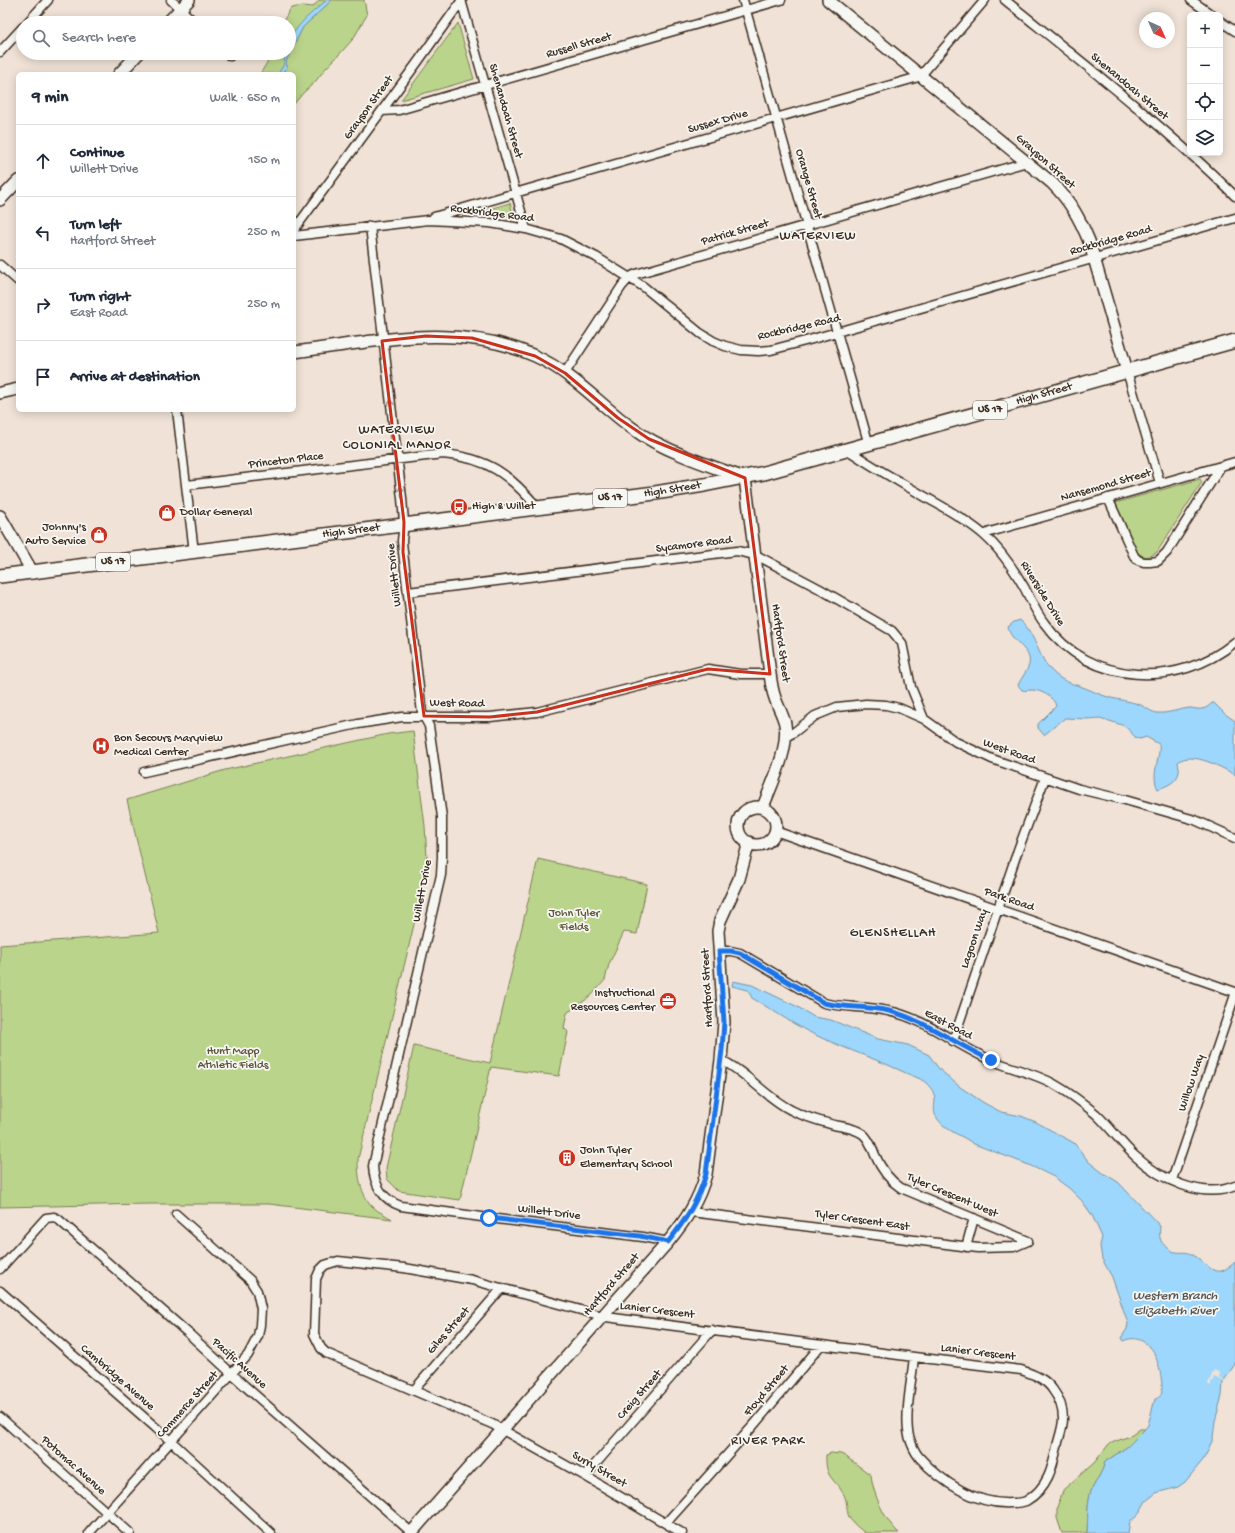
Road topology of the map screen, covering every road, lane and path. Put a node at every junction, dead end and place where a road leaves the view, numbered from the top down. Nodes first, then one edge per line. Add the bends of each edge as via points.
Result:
1 (48, 0) edge
2 (171, 0) edge
3 (189, 0) edge
4 (462, 0) edge
5 (743, 0) edge
6 (781, 0) edge
7 (828, 0) edge
8 (985, 0) edge
9 (1005, 0) edge
10 (1191, 0) edge
11 (181, 9) junction
12 (746, 10) junction
13 (1208, 12) edge
14 (33, 16) edge
15 (174, 16) edge
16 (188, 16) edge
17 (1223, 23) edge
18 (1235, 31) edge
19 (16, 35) edge
20 (0, 52) edge
21 (132, 60) edge
22 (121, 72) edge
23 (921, 75) junction
24 (485, 85) junction
25 (382, 111) junction
26 (777, 118) junction
27 (1027, 162) junction
28 (16, 183) edge
29 (515, 193) junction
30 (1235, 196) edge
31 (0, 200) edge
32 (1235, 218) edge
33 (428, 220) junction
34 (807, 225) junction
35 (370, 226) junction
36 (296, 227) edge
37 (526, 229) junction
38 (296, 236) edge
39 (1095, 258) junction
40 (0, 265) edge
41 (630, 277) junction
42 (16, 279) edge
43 (837, 332) junction
44 (382, 341) junction
45 (1235, 341) edge
46 (296, 352) edge
47 (1127, 371) junction
48 (565, 373) junction
49 (16, 389) edge
50 (0, 393) edge
51 (177, 412) edge
52 (869, 445) junction
53 (848, 450) junction
54 (397, 459) junction
55 (1235, 462) edge
56 (1221, 466) junction
57 (745, 478) junction
58 (1160, 483) junction
59 (187, 485) junction
60 (1108, 498) junction
61 (538, 508) junction
62 (0, 516) edge
63 (404, 526) junction
64 (985, 535) junction
65 (194, 552) junction
66 (756, 555) junction
67 (33, 573) junction
68 (0, 576) edge
69 (408, 592) junction
70 (1235, 642) edge
71 (770, 674) junction
72 (424, 716) junction
73 (924, 720) junction
74 (785, 737) junction
75 (144, 772) dead end
76 (1045, 778) junction
77 (763, 807) junction
78 (775, 831) junction
79 (1235, 838) edge
80 (749, 842) junction
81 (998, 909) junction
82 (719, 951) junction
83 (1235, 992) edge
84 (1235, 995) edge
85 (953, 1041) junction
86 (721, 1060) junction
87 (1172, 1180) junction
88 (1235, 1186) edge
89 (691, 1212) junction
90 (176, 1214) dead end
91 (974, 1218) junction
92 (1028, 1241) joint
93 (668, 1242) junction
94 (966, 1247) junction
95 (0, 1269) edge
96 (502, 1288) junction
97 (0, 1291) edge
98 (602, 1316) junction
99 (712, 1330) junction
100 (821, 1345) junction
101 (914, 1357) junction
102 (232, 1374) junction
103 (414, 1390) junction
104 (0, 1417) edge
105 (502, 1429) junction
106 (171, 1441) junction
107 (586, 1476) junction
108 (107, 1513) junction
109 (666, 1523) junction
110 (89, 1533) edge
111 (130, 1533) edge
112 (271, 1533) edge
113 (411, 1533) edge
114 (682, 1533) edge

1 - 14 street
2 - 11 street
3 - 11 street
4 - 24 street, Shenandoah Street
4 - 25 street, Grayson Street
5 - 12 street, Orange Street
6 - 12 street, Russell Street
7 - 23 street, Grayson Street
8 - 23 street, Sussex Drive
9 - 30 street, Shenandoah Street via 1114,89 1211,172
10 - 13 street
11 - 15 street
11 - 16 street
12 - 24 street, Russell Street
12 - 26 street, Orange Street
17 - 18 street
19 - 20 street
21 - 22 street
23 - 26 street, Sussex Drive
23 - 27 street, Grayson Street
24 - 25 street, Russell Street via 399,110
24 - 29 street, Shenandoah Street
25 - 36 street, Grayson Street
26 - 29 street, Sussex Drive
26 - 34 street, Orange Street
27 - 34 street, Patrick Street
27 - 39 street, Grayson Street via 1052,183 1072,206
28 - 31 street
29 - 33 street, Sussex Drive
29 - 37 street, Shenandoah Street
32 - 39 street, Rockbridge Road
33 - 35 street, Rockbridge Road
33 - 37 street, Rockbridge Road via 490,223
34 - 41 street, Patrick Street
34 - 43 street, Orange Street
35 - 38 street, Rockbridge Road
35 - 44 street, Willett Drive
37 - 41 street, Rockbridge Road via 544,233 576,246
39 - 43 street, Rockbridge Road
39 - 47 street, Grayson Street
40 - 42 street
41 - 43 street, Rockbridge Road via 700,333 725,346 741,350 771,350
41 - 48 street
43 - 52 street, Orange Street
44 - 46 street
44 - 48 street via 426,336 472,338 521,350
54 -> 44 street, Willett Drive
45 - 47 main road, High Street / US 17
47 - 52 main road, High Street / US 17
47 - 58 street, Grayson Street
48 - 57 street via 618,418 649,439
49 - 50 street
51 - 59 street
52 - 53 main road, High Street / US 17
53 - 57 main road, High Street / US 17
53 - 64 street, Riverside Drive via 958,515
54 - 59 street, Princeton Place
54 - 61 street, Princeton Place via 443,454 472,458 486,463 512,480
63 -> 54 street, Willett Drive
55 - 56 street, Nansemond Street
56 - 58 street, Nansemond Street
56 - 60 street via 1167,552 1158,561 1144,562 1134,556
57 - 61 main road, High Street / US 17
57 - 66 street, Hartford Street
58 - 60 street, Nansemond Street
59 - 65 street
60 - 64 street, Nansemond Street
61 - 63 main road, High Street / US 17
62 - 67 street
63 - 65 main road, High Street / US 17
63 - 69 street, Willett Drive via 402,541
64 - 70 street, Riverside Drive via 1011,566 1036,612 1055,637 1078,655 1096,664 1132,674 1158,675 1177,672 1198,665
65 - 67 main road, High Street / US 17
66 - 69 street, Sycamore Road via 736,551
66 - 71 street, Hartford Street
66 - 73 street, Sycamore Road via 892,631 902,643 910,687
67 - 68 main road, High Street / US 17
69 - 72 street, Willett Drive
71 - 72 street, West Road via 740,674 708,669 537,712 490,717
71 - 74 street, Hartford Street via 775,698 783,715
72 - 75 street, West Road via 355,724
72 - 93 street, Willett Drive via 429,726 442,817 441,876 373,1166 378,1189 389,1200 401,1206 640,1236
73 - 74 street, West Road via 886,705 849,705 827,710
73 - 76 street, West Road via 970,749
74 - 77 street, Hartford Street via 778,768
76 - 79 street, West Road via 1174,813
76 - 81 street, Lagoon Way
77 - 78 street via 775,819
77 - 80 street via 752,808 740,819 739,830
78 - 80 street via 765,843
78 - 81 street, Park Road
80 - 82 street, Hartford Street via 738,878 720,921
81 - 83 street, Park Road
81 - 85 street, Lagoon Way
82 - 85 street, East Road via 740,953 824,1003 887,1011 919,1022
82 - 86 street, Hartford Street via 724,1022
84 - 87 street, Willow Way
85 - 87 street, East Road via 991,1060 1054,1084 1096,1114 1147,1166
86 - 89 street, Hartford Street via 706,1174
86 - 91 street, Tyler Crescent West via 737,1069 790,1110 862,1133 871,1144 886,1176 901,1188
87 - 88 street, East Road via 1206,1191 1220,1191
89 - 93 street, Hartford Street
89 - 94 street, Tyler Crescent East
90 - 102 street, Commerce Street via 250,1280 257,1291 261,1309 258,1336 248,1355
91 - 92 street, Tyler Crescent West
91 - 94 street
92 - 94 street, Tyler Crescent East via 1014,1247
93 - 98 street, Hartford Street
95 - 102 street, Pacific Avenue via 43,1221 49,1217 58,1219
96 - 98 street, Lanier Crescent
96 - 103 street, Giles Street
96 - 103 street, Lanier Crescent via 438,1273 338,1261 320,1270 316,1279 314,1334 321,1348 326,1353
97 - 106 street, Cambridge Avenue
98 - 99 street, Lanier Crescent
98 - 105 street, Hartford Street
99 - 100 street, Lanier Crescent
99 - 107 street, Creig Street
100 - 101 street, Lanier Crescent
100 - 109 street, Floyd Street
101 - 101 street, Lanier Crescent via 1020,1370 1049,1384 1059,1400 1063,1420 1050,1473 1040,1490 1024,1502 988,1501 970,1495 948,1482 919,1457 911,1444 907,1423
102 - 106 street, Commerce Street
102 - 113 street, Pacific Avenue
103 - 105 street, Lanier Crescent
104 - 108 street, Potomac Avenue
105 - 107 street, Surry Street
105 - 113 street, Hartford Street
106 - 108 street, Commerce Street
106 - 112 street, Cambridge Avenue
107 - 109 street, Surry Street
108 - 110 street, Commerce Street
108 - 111 street, Potomac Avenue
109 - 114 street, Surry Street

